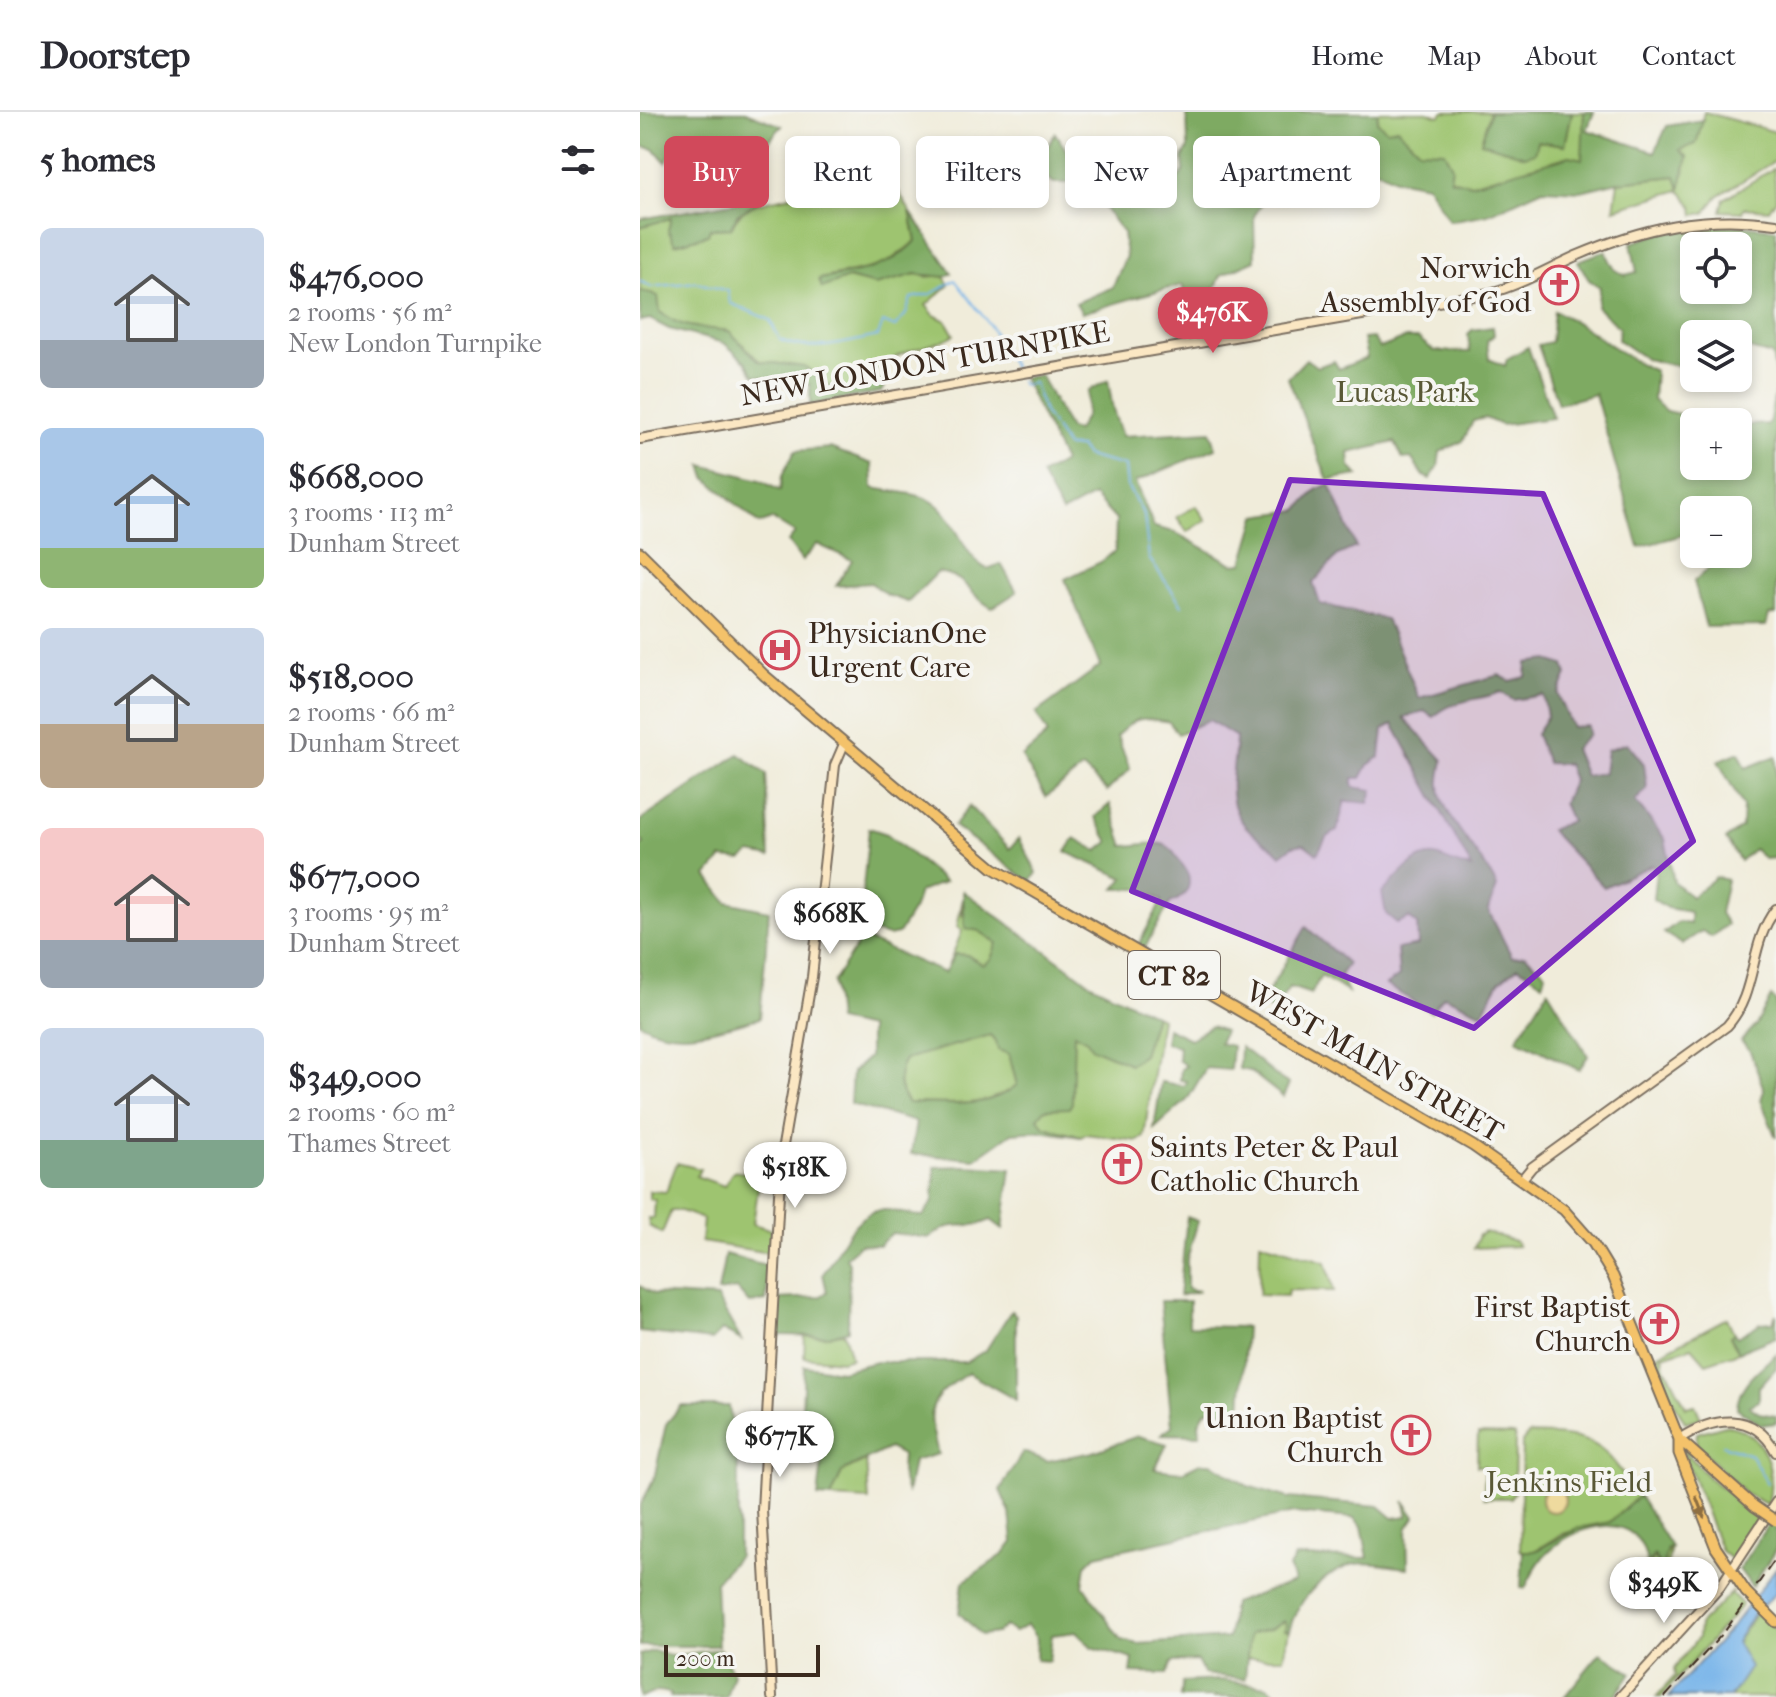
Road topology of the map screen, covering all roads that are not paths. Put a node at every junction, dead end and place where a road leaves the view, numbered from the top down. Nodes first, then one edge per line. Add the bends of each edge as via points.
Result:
1 (1776, 224) edge
2 (640, 439) edge
3 (640, 552) edge
4 (844, 744) junction
5 (1776, 909) edge
6 (1523, 1178) junction
7 (1679, 1439) junction
8 (1776, 1452) edge
9 (1776, 1502) edge
10 (1776, 1521) edge
11 (1731, 1572) junction
12 (1776, 1622) edge
13 (772, 1697) edge
14 (1620, 1697) edge

1 - 2 main road, NEW LONDON TURNPIKE via 1687,221 1604,246 1490,293
3 - 4 main road, WEST MAIN STREET / CT 82 via 757,668
4 - 6 main road, WEST MAIN STREET / CT 82 via 1001,873
4 - 13 main road via 835,765 814,963 781,1157 762,1510
5 - 6 main road via 1757,944 1746,998 1727,1026
6 - 7 main road, WEST MAIN STREET / CT 82 via 1573,1219 1605,1261
7 - 8 main road via 1706,1423 1733,1420 1757,1430
7 - 10 main road, bridge
7 -> 11 main road, WEST MAIN STREET / CT 82 via 1679,1453 1705,1521
9 - 11 main road
11 - 12 main road, WEST MAIN STREET, bridge
11 - 14 main road

